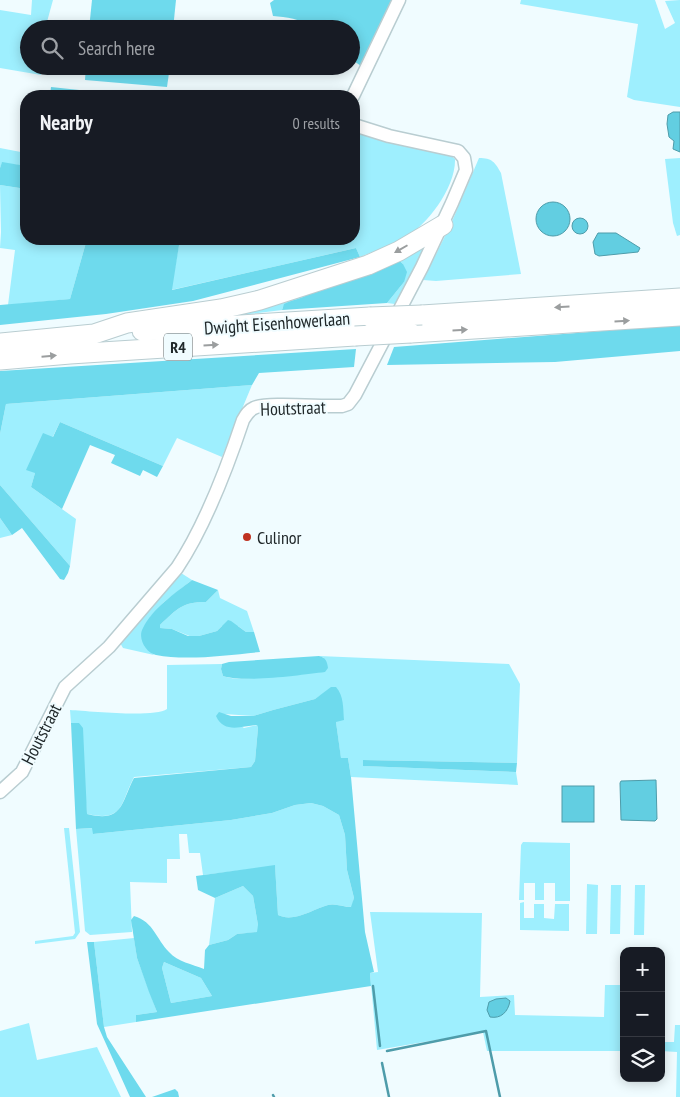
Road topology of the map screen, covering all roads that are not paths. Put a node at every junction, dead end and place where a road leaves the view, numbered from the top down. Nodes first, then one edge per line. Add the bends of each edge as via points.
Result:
1 (399, 0) edge
2 (356, 90) edge
3 (360, 127) edge
4 (443, 225) junction
5 (680, 298) edge
6 (680, 316) edge
7 (94, 334) junction
8 (0, 343) edge
9 (0, 360) edge
10 (0, 792) edge

1 - 2 street
3 - 4 street, Houtstraat via 462,154 466,170
4 -> 7 highway via 368,265 294,290 221,308 127,323
4 - 10 street, Houtstraat via 351,402 342,406 259,406 248,412 184,558 109,647 65,688 22,772
5 -> 7 highway, Dwight Eisenhowerlaan / R4, bridge
9 -> 6 highway, Dwight Eisenhowerlaan / R4, bridge
7 - 8 highway, R4

